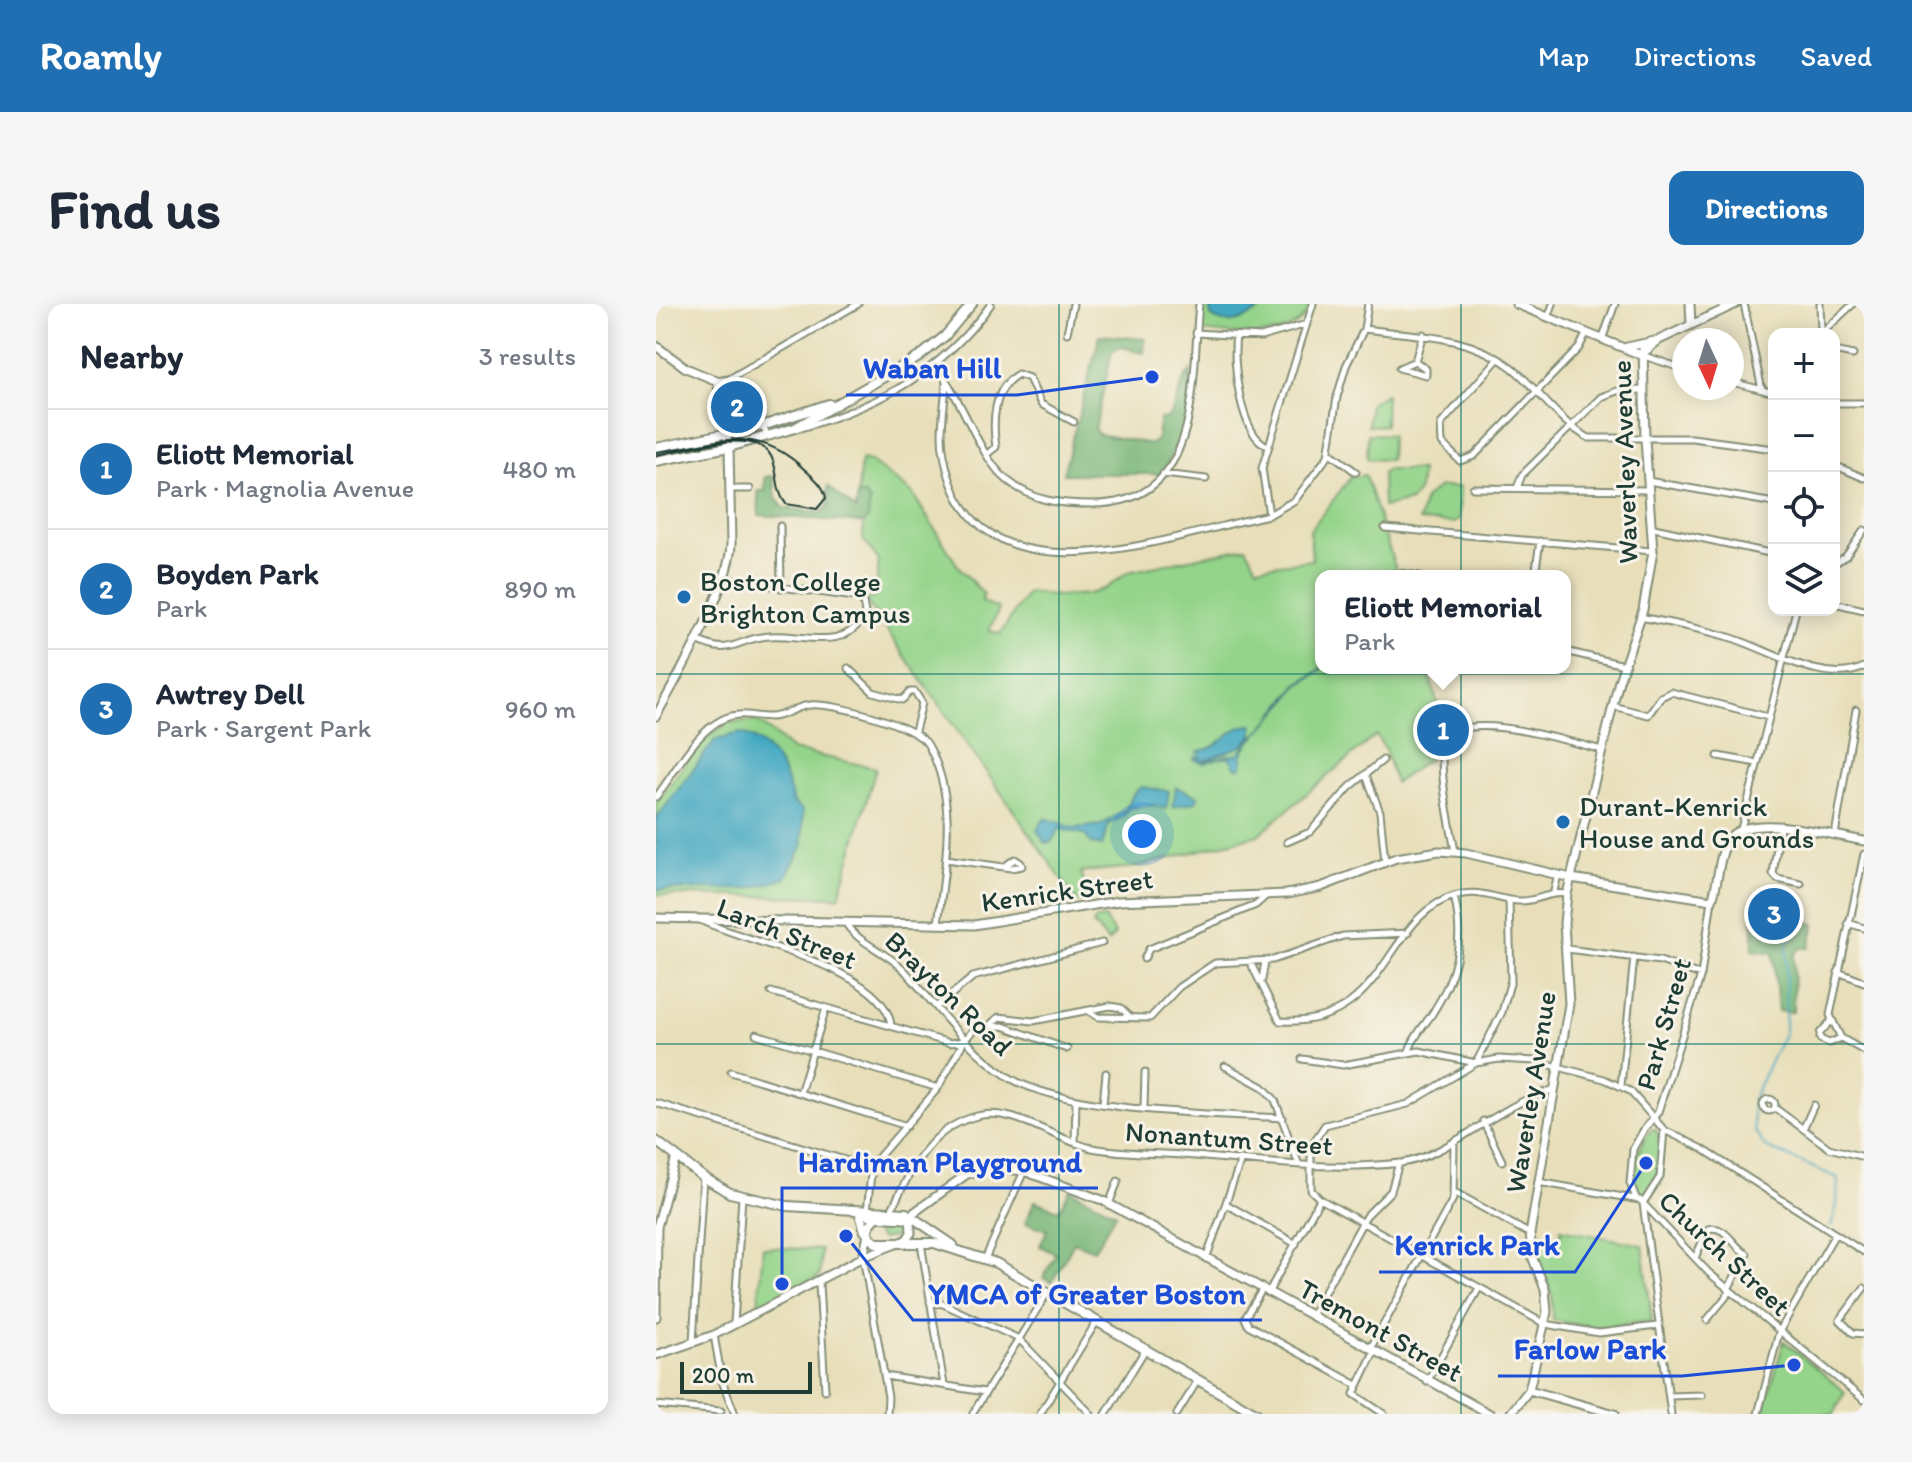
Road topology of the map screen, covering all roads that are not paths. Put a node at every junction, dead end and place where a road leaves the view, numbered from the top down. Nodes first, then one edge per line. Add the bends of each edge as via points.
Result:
1 (858, 304) edge
2 (972, 304) edge
3 (991, 304) edge
4 (1073, 304) edge
5 (1199, 304) edge
6 (1313, 304) edge
7 (1368, 304) edge
8 (1516, 304) edge
9 (1553, 304) edge
10 (1615, 304) edge
11 (1690, 304) edge
12 (1736, 304) edge
13 (1744, 304) edge
14 (1820, 304) edge
15 (1853, 304) edge
16 (1548, 318) junction
17 (1307, 324) junction
18 (1691, 325) junction
19 (1821, 328) edge
20 (1827, 328) edge
21 (1364, 329) junction
22 (1067, 333) dead end
23 (1196, 333) junction
24 (1423, 334) junction
25 (1586, 334) junction
26 (1236, 336) junction
27 (1602, 340) junction
28 (1659, 340) junction
29 (1643, 345) junction
30 (656, 346) edge
31 (1624, 347) junction
32 (1840, 352) edge
33 (1853, 355) dead end
34 (1644, 356) junction
35 (1498, 359) junction
36 (1415, 361) junction
37 (1672, 365) edge
38 (936, 367) junction
39 (734, 376) junction
40 (717, 381) junction
41 (946, 382) junction
42 (1744, 385) edge
43 (1644, 390) junction
44 (1762, 390) junction
45 (1537, 392) junction
46 (1768, 392) edge
47 (850, 397) junction
48 (1840, 403) edge
49 (1864, 403) edge
50 (1074, 422) dead end
51 (762, 426) junction
52 (1572, 426) junction
53 (728, 434) junction
54 (781, 434) junction
55 (769, 437) junction
56 (1645, 439) junction
57 (1268, 446) junction
58 (729, 447) junction
59 (656, 448) edge
60 (1768, 448) edge
61 (1330, 453) junction
62 (987, 454) junction
63 (656, 461) edge
64 (1840, 468) edge
65 (1356, 472) dead end
66 (1163, 474) junction
67 (1864, 478) edge
68 (1206, 479) dead end
69 (1649, 485) junction
70 (1473, 488) dead end
71 (1517, 488) junction
72 (730, 489) junction
73 (750, 489) dead end
74 (1768, 502) edge
75 (1269, 515) junction
76 (780, 526) dead end
77 (1385, 528) dead end
78 (1654, 528) junction
79 (1864, 530) edge
80 (1540, 541) junction
81 (1653, 551) junction
82 (1768, 553) edge
83 (1840, 560) edge
84 (1536, 570) edge
85 (721, 578) junction
86 (781, 588) junction
87 (1840, 604) edge
88 (1864, 610) edge
89 (1794, 616) edge
90 (1640, 617) junction
91 (697, 640) junction
92 (1571, 652) edge
93 (1783, 657) junction
94 (1624, 665) junction
95 (1864, 667) edge
96 (848, 668) dead end
97 (1613, 706) junction
98 (1856, 710) dead end
99 (656, 716) edge
100 (1768, 717) junction
101 (915, 731) junction
102 (1603, 750) junction
103 (1718, 756) dead end
104 (1383, 760) dead end
105 (1757, 763) junction
106 (1366, 775) junction
107 (656, 797) edge
108 (1780, 827) junction
109 (1741, 829) junction
110 (1835, 836) junction
111 (1864, 841) edge
112 (1287, 842) dead end
113 (1455, 852) junction
114 (1864, 854) edge
115 (946, 859) junction
116 (1385, 862) junction
117 (1005, 866) dead end
118 (1558, 875) junction
119 (1571, 878) junction
120 (1801, 884) dead end
121 (1554, 891) junction
122 (1567, 894) junction
123 (1266, 896) junction
124 (1454, 896) junction
125 (1509, 900) junction
126 (1712, 900) junction
127 (693, 917) junction
128 (656, 918) edge
129 (846, 922) junction
130 (1848, 923) junction
131 (938, 924) junction
132 (1864, 928) edge
133 (1408, 933) junction
134 (1395, 935) junction
135 (1102, 943) dead end
136 (1400, 944) junction
137 (1567, 949) junction
138 (1634, 957) junction
139 (1144, 959) dead end
140 (1265, 961) junction
141 (1250, 962) junction
142 (1838, 972) junction
143 (1701, 975) junction
144 (1262, 981) junction
145 (1864, 982) edge
146 (771, 992) dead end
147 (936, 1007) junction
148 (826, 1008) junction
149 (1090, 1012) junction
150 (1130, 1017) junction
151 (1831, 1021) junction
152 (990, 1025) junction
153 (891, 1026) junction
154 (756, 1034) dead end
155 (1841, 1038) junction
156 (964, 1041) junction
157 (1067, 1049) dead end
158 (813, 1051) junction
159 (1409, 1051) junction
160 (1864, 1051) edge
161 (1302, 1059) dead end
162 (1476, 1063) junction
163 (1556, 1065) junction
164 (1225, 1066) dead end
165 (731, 1072) dead end
166 (1145, 1072) dead end
167 (1106, 1073) dead end
168 (1621, 1086) junction
169 (938, 1088) junction
170 (1552, 1090) junction
171 (800, 1093) junction
172 (1076, 1100) junction
173 (656, 1103) edge
174 (1103, 1104) junction
175 (1814, 1105) dead end
176 (1144, 1107) junction
177 (1775, 1108) dead end
178 (1283, 1118) junction
179 (1653, 1120) junction
180 (1483, 1121) junction
181 (907, 1126) junction
182 (1804, 1127) junction
183 (1664, 1130) junction
184 (1455, 1139) junction
185 (656, 1141) edge
186 (1075, 1143) junction
187 (1438, 1151) junction
188 (676, 1157) junction
189 (1864, 1157) edge
190 (1453, 1158) junction
191 (1241, 1160) junction
192 (1502, 1161) dead end
193 (1399, 1163) junction
194 (1299, 1165) junction
195 (1309, 1165) junction
196 (871, 1168) junction
197 (1024, 1171) junction
198 (703, 1177) junction
199 (1118, 1181) dead end
200 (1538, 1182) junction
201 (1456, 1193) junction
202 (742, 1197) junction
203 (1636, 1198) junction
204 (1320, 1199) junction
205 (1643, 1203) junction
206 (1109, 1204) junction
207 (1226, 1204) junction
208 (891, 1211) junction
209 (864, 1212) junction
210 (910, 1215) junction
211 (875, 1218) junction
212 (1363, 1222) junction
213 (927, 1228) junction
214 (867, 1234) junction
215 (1530, 1234) junction
216 (1835, 1234) junction
217 (921, 1242) junction
218 (1296, 1244) junction
219 (894, 1245) junction
220 (960, 1249) junction
221 (1864, 1252) edge
222 (1422, 1256) junction
223 (863, 1257) junction
224 (1695, 1258) junction
225 (985, 1259) junction
226 (1206, 1259) junction
227 (819, 1283) junction
228 (1479, 1288) junction
229 (1864, 1288) edge
230 (1729, 1290) junction
231 (1049, 1291) junction
232 (1265, 1291) junction
233 (930, 1302) junction
234 (656, 1317) edge
235 (1311, 1317) junction
236 (1098, 1320) junction
237 (1707, 1320) dead end
238 (1545, 1324) junction
239 (734, 1325) junction
240 (1657, 1326) junction
241 (1779, 1332) junction
242 (1864, 1334) edge
243 (714, 1335) junction
244 (1019, 1339) junction
245 (693, 1343) junction
246 (1146, 1349) junction
247 (1372, 1351) junction
248 (656, 1355) edge
249 (885, 1376) junction
250 (1199, 1379) junction
251 (1061, 1380) junction
252 (1427, 1382) junction
253 (944, 1385) junction
254 (1357, 1385) junction
255 (825, 1390) dead end
256 (1529, 1390) junction
257 (985, 1392) junction
258 (1702, 1395) dead end
259 (1669, 1396) junction
260 (1864, 1400) edge
261 (656, 1405) edge
262 (721, 1411) dead end
263 (736, 1413) edge
264 (973, 1413) edge
265 (887, 1414) edge
266 (1040, 1414) edge
267 (1091, 1414) edge
268 (1106, 1414) edge
269 (1177, 1414) edge
270 (1257, 1414) edge
271 (1384, 1414) edge
272 (1490, 1414) edge
273 (1510, 1414) edge
274 (1615, 1414) edge
275 (1671, 1414) edge
276 (1758, 1414) edge

1 - 39 street
2 - 47 main road via 925,353
3 - 38 street
4 - 22 street
5 - 23 street
6 - 17 street
7 - 21 street
8 - 16 street
9 - 16 street
10 - 27 street
11 - 18 street
12 - 18 street
13 - 44 street
14 - 19 street
15 - 20 street
16 - 25 street
17 - 26 street via 1267,337
17 - 57 street
18 - 28 street
21 - 24 street
21 - 61 street via 1343,374
23 - 26 street
23 - 66 street via 1192,413
24 - 35 street via 1444,336
24 - 36 street
25 - 27 street
25 - 45 street
26 - 57 street via 1245,418 1255,437
27 - 31 street
28 - 29 street
28 - 34 street
29 - 31 street
29 - 34 street, Waverley Avenue
30 - 40 street via 686,368
31 - 34 street
32 - 33 street
34 - 37 street
34 - 43 street, Waverley Avenue
35 - 45 street
35 - 45 street via 1441,423 1442,443 1458,461 1474,456
36 - 36 street via 1400,364 1399,369 1426,375
38 - 41 street
38 - 54 street via 870,403
39 - 40 street
39 - 51 street
40 - 53 street
41 - 62 street
41 - 75 street via 942,438 947,469 962,501 990,531 1022,547 1089,555
42 - 44 street
43 - 52 street via 1605,394
43 - 56 street, Waverley Avenue
44 - 46 street
45 - 52 street
47 - 51 main road
47 - 54 main road
48 - 49 street
50 - 62 street via 1041,404 1029,378 1018,374 1001,394 993,422 996,447
51 - 53 main road
51 - 55 street
52 - 56 street via 1600,440
52 - 71 street via 1522,475
53 - 58 street
53 - 59 main road
54 - 55 main road
55 - 58 main road
56 - 60 street via 1703,439
56 - 69 street, Waverley Avenue
57 - 75 street via 1261,475
58 - 63 main road
58 - 72 street
61 - 65 street
61 - 75 street via 1295,500
62 - 66 street via 1006,479 1050,503 1127,501
64 - 67 street
66 - 68 street
69 - 71 street
69 - 74 street
69 - 78 street, Waverley Avenue
70 - 71 street
72 - 73 street
72 - 85 street via 731,549
76 - 86 street
77 - 80 street
78 - 81 street, Waverley Avenue
78 - 82 street
79 - 83 street
80 - 81 street
80 - 84 street
81 - 90 street, Waverley Avenue
85 - 86 street
85 - 91 street
86 - 91 street via 855,597 864,604 865,614 853,629 832,639 766,636 720,649
87 - 88 street
89 - 93 street
90 - 93 street via 1705,630
90 - 94 street, Waverley Avenue
91 - 99 street
92 - 94 street
93 - 95 street via 1831,670
93 - 100 street
94 - 97 street, Waverley Avenue
96 - 101 street via 873,692 902,700 915,692 922,703
97 - 100 street via 1648,715 1671,692
97 - 102 street, Waverley Avenue
98 - 110 street
100 - 105 street
101 - 107 street via 820,705 778,716 734,715 712,726
101 - 115 street via 927,742 945,796
102 - 113 street via 1487,726 1465,727 1450,735 1443,761
102 - 119 street, Waverley Avenue
103 - 105 street
104 - 106 street
105 - 109 street
106 - 112 street via 1310,832
106 - 116 street via 1380,812
108 - 109 street
108 - 110 street
108 - 120 street via 1773,874
109 - 126 street via 1727,841
110 - 111 street
113 - 116 street, Kenrick Street
113 - 118 street, Kenrick Street
114 - 130 street
115 - 117 street
115 - 131 street
116 - 123 street, Kenrick Street via 1321,887
118 - 119 street, Kenrick Street
118 - 121 street
119 - 122 street, Waverley Avenue
119 - 126 street, Kenrick Street
121 - 122 street
121 - 125 street
122 - 137 street, Waverley Avenue
123 - 131 street, Kenrick Street via 1130,900 989,924
123 - 139 street via 1256,905 1149,949
124 - 125 street via 1478,892
124 - 133 street via 1426,911
124 - 159 street via 1460,927 1458,961
125 - 162 street via 1511,980 1502,1012
126 - 143 street, Park Street
127 - 128 street, Kenrick Street
127 - 129 street, Kenrick Street
127 - 153 street, Larch Street via 843,973 872,995
129 - 131 street, Kenrick Street
129 - 147 street, Brayton Road via 853,935 904,969
130 - 132 street
130 - 142 street
133 - 134 street
133 - 136 street
134 - 136 street
134 - 140 street via 1343,936
135 - 147 street via 973,977
136 - 144 street via 1377,978 1330,1014 1280,1021
137 - 138 street
137 - 163 street, Waverley Avenue via 1569,1004
138 - 143 street
138 - 168 street
140 - 141 street
140 - 144 street
141 - 144 street
141 - 150 street via 1215,963 1179,987 1154,1016
142 - 145 street
142 - 151 street
143 - 179 street, Park Street
146 - 148 street
147 - 156 street, Brayton Road
148 - 153 street
148 - 158 street
149 - 150 street
149 - 150 street via 1110,1006
149 - 152 street via 1033,1021 999,1017
151 - 155 street
151 - 155 street via 1820,1039 1829,1043
152 - 156 street via 976,1027
152 - 157 street
153 - 156 street via 950,1043
154 - 158 street
155 - 160 street
156 - 169 street
156 - 172 street, Brayton Road via 1007,1076
158 - 169 street
158 - 171 street
159 - 161 street via 1343,1065
159 - 162 street
162 - 163 street via 1517,1058
162 - 195 street via 1408,1104 1331,1121 1314,1138
163 - 168 street
163 - 170 street, Waverley Avenue
164 - 178 street via 1270,1093
165 - 171 street
166 - 176 street
167 - 174 street
168 - 179 street
169 - 181 street
170 - 180 street, Nonantum Street
170 - 200 street, Waverley Avenue
171 - 181 street
172 - 174 street, Brayton Road
172 - 186 street
173 - 196 street
174 - 176 street, Brayton Road
175 - 182 street
176 - 178 street, Brayton Road
177 - 182 street
178 - 194 street
179 - 183 street
179 - 203 street, Park Street via 1633,1149 1630,1183
180 - 184 street, Nonantum Street
180 - 192 street
181 - 196 street
182 - 189 street via 1829,1148
183 - 205 street, Park Street via 1660,1177
183 - 216 street
184 - 187 street, Nonantum Street
184 - 190 street
185 - 188 main road
186 - 191 street, Nonantum Street
186 - 208 street, Nonantum Street via 998,1115 971,1117 929,1141
187 - 190 street
187 - 193 street, Nonantum Street
188 - 198 main road
188 - 234 street via 657,1227
190 - 201 street
191 - 194 street, Nonantum Street
191 - 207 street
193 - 195 street, Nonantum Street
193 - 212 street via 1391,1191
194 - 195 street, Nonantum Street
195 - 204 street via 1311,1190
196 - 209 street
197 - 206 street, Tremont Street
197 - 210 street, Tremont Street via 1000,1167 971,1173
197 - 225 street
198 - 202 main road
198 - 245 street
199 - 206 street
200 - 203 street, Church Street
200 - 215 street, Waverley Avenue
201 - 215 street
201 - 222 street
202 - 209 main road
202 - 239 street
203 - 205 street, Church Street
204 - 212 street
204 - 218 street
205 - 224 street, Church Street
205 - 240 street
206 - 226 street, Tremont Street
207 - 218 street
207 - 226 street
208 - 209 main road
208 - 210 main road
208 - 211 street
209 - 211 street
209 - 214 main road
210 - 211 street via 900,1220
210 - 213 main road
210 - 219 street via 910,1235
211 - 214 street
212 - 222 street
212 - 235 street
213 - 217 main road via 928,1237
213 - 220 main road
214 - 219 main road via 879,1245
214 - 223 street
215 - 238 street, Waverley Avenue via 1548,1300
216 - 221 street
216 - 241 street
217 - 219 main road
217 - 220 main road
217 - 233 street
218 - 232 street
219 - 223 street
220 - 225 main road
222 - 228 street
222 - 247 street
223 - 227 street
223 - 249 street
224 - 230 street, Church Street
224 - 230 street via 1708,1229 1726,1233 1747,1254
225 - 231 main road
226 - 232 street, Tremont Street
227 - 239 street
227 - 255 street
228 - 238 street
228 - 252 street
229 - 242 street via 1840,1320 1856,1335
230 - 237 street
230 - 241 street, Church Street
231 - 236 main road
231 - 244 street
232 - 235 street, Tremont Street
232 - 254 street via 1245,1318 1248,1325
233 - 244 street via 941,1302
233 - 253 street
235 - 247 street, Tremont Street
236 - 246 main road
236 - 251 street
238 - 240 street via 1607,1333
238 - 256 street, Waverley Avenue
239 - 243 street
240 - 259 street
241 - 260 street, Church Street
241 - 276 street
243 - 245 street
243 - 263 street via 722,1381
244 - 251 street
244 - 257 street
245 - 248 street
246 - 250 main road
246 - 268 street
247 - 252 street, Tremont Street
247 - 254 street
249 - 253 street
249 - 265 street
250 - 269 street
250 - 270 main road
251 - 266 street
251 - 267 street
252 - 272 street, Tremont Street
253 - 257 street
254 - 271 street via 1357,1398
256 - 273 street, Waverley Avenue
256 - 274 street
257 - 264 street
258 - 259 street
259 - 275 street
261 - 262 street

